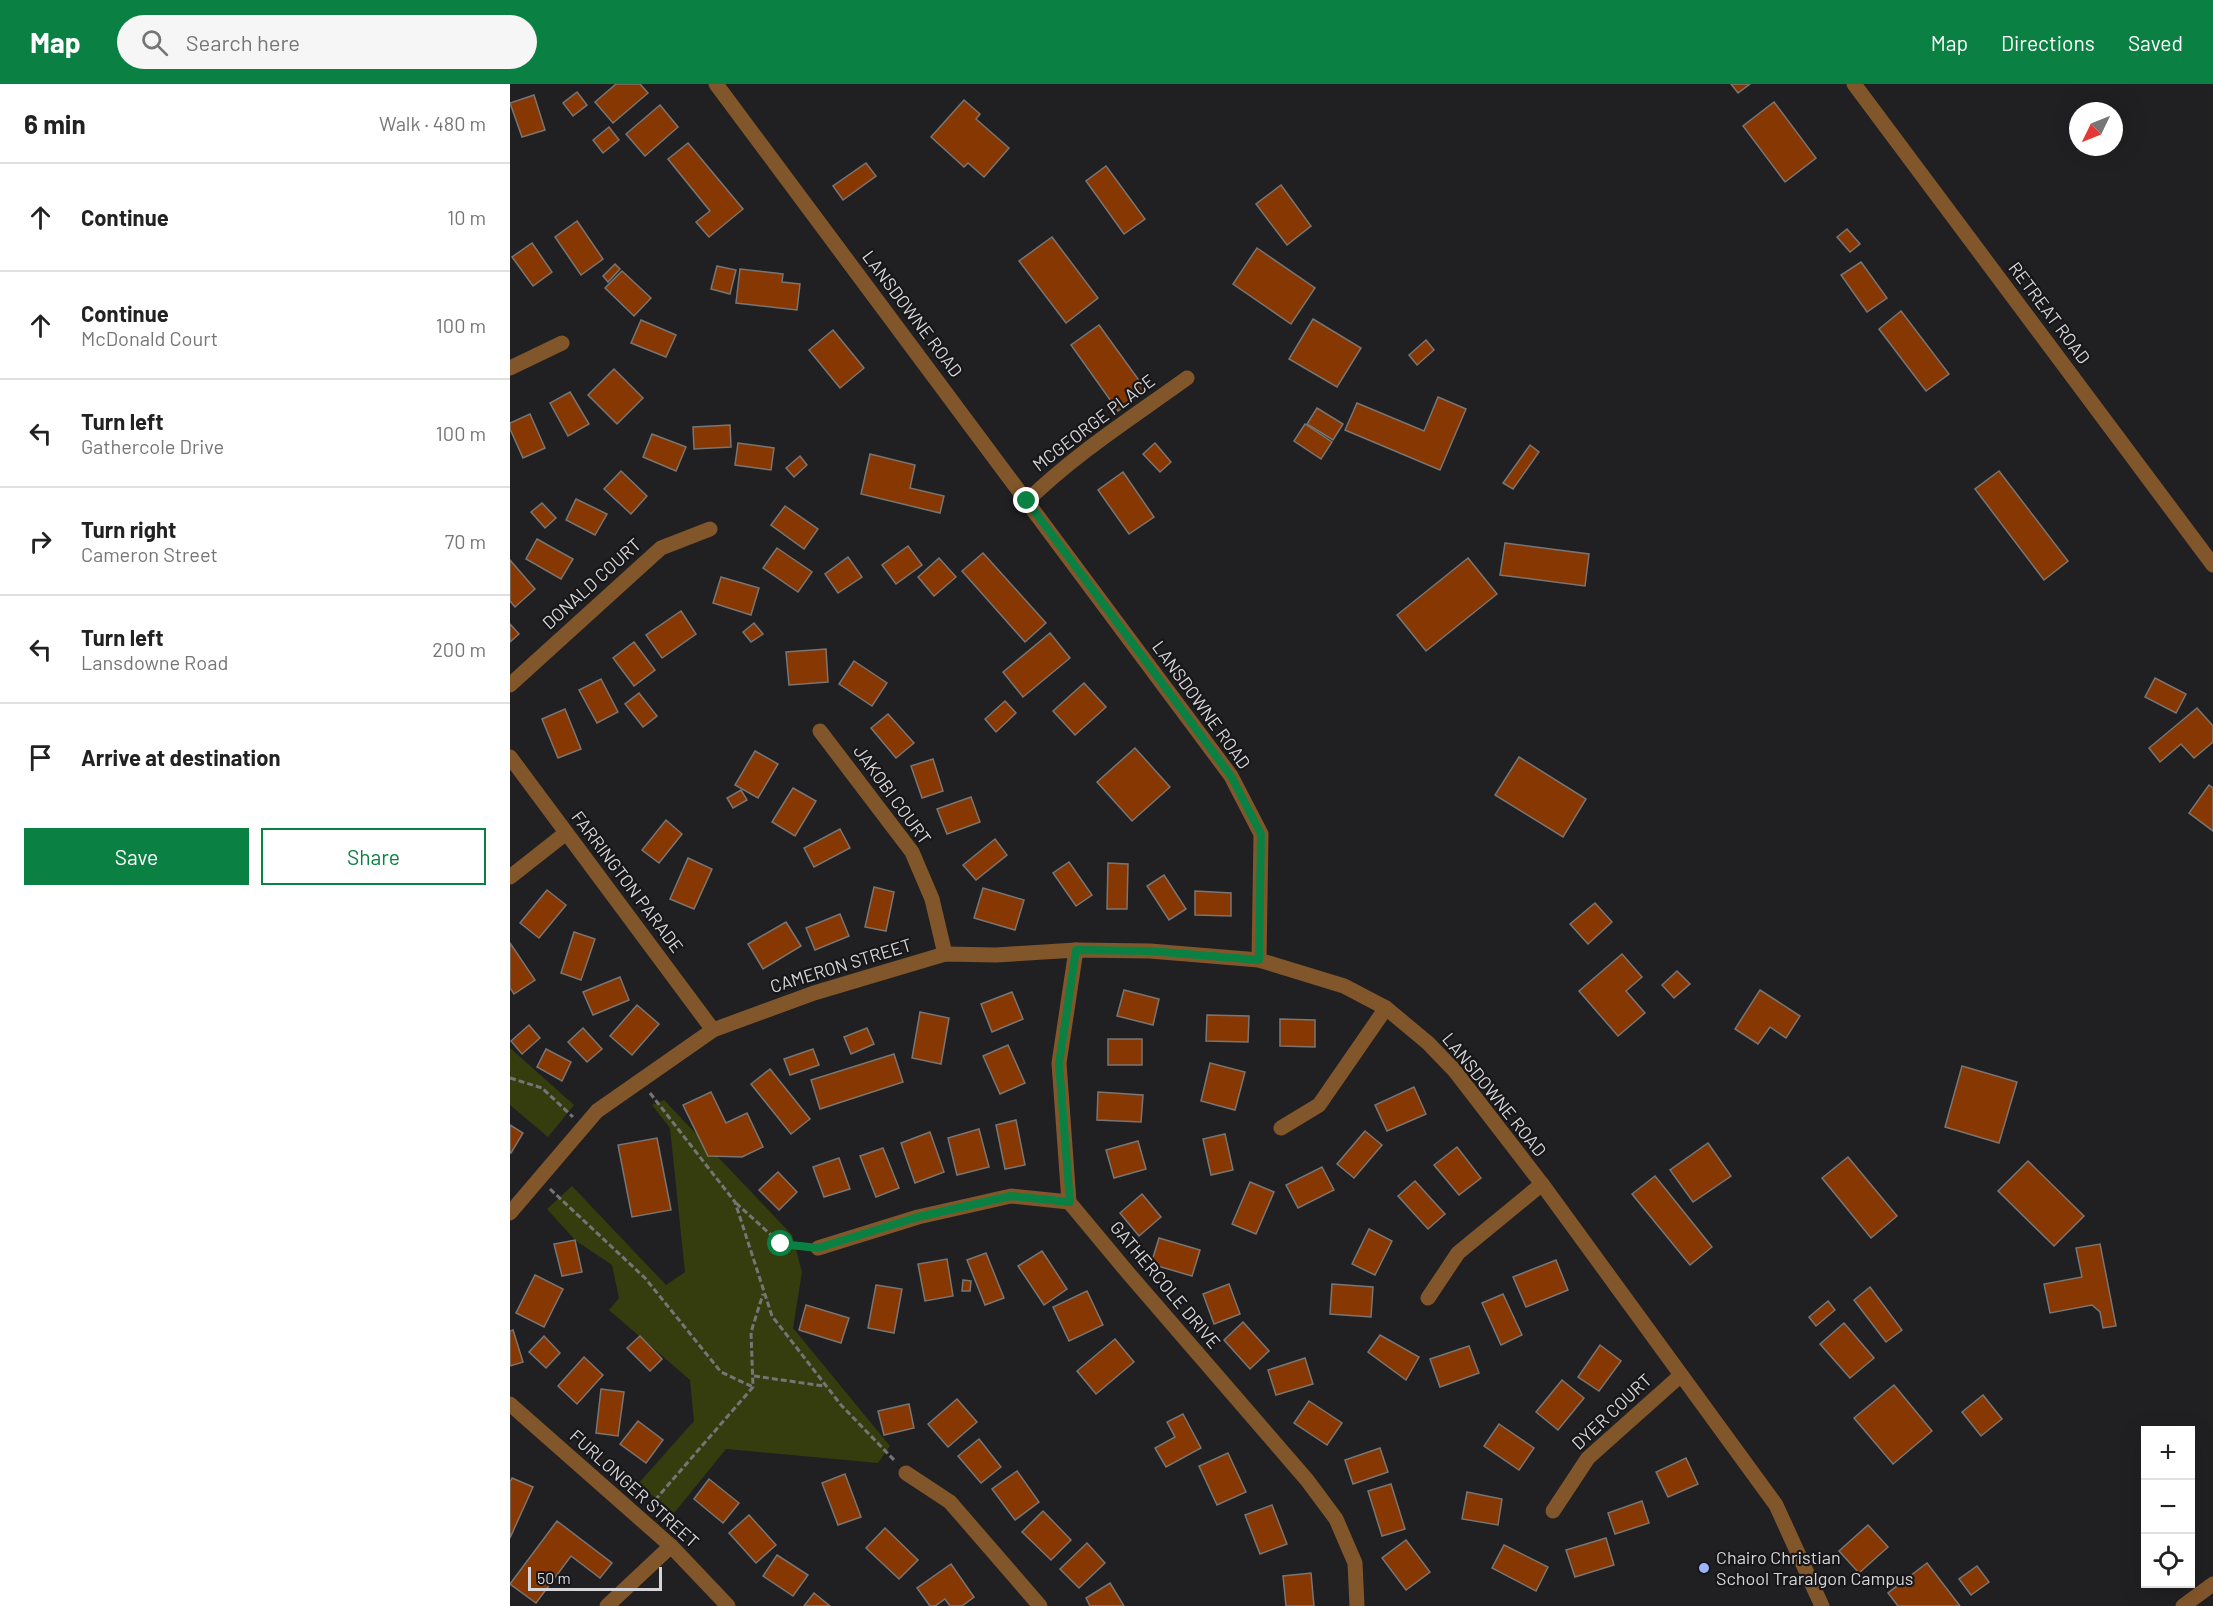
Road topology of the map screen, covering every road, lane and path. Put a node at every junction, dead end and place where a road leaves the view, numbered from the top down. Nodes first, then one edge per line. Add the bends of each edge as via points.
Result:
1 (716, 84) edge
2 (1854, 84) edge
3 (562, 343) dead end
4 (510, 368) edge
5 (1187, 378) dead end
6 (1027, 501) junction
7 (710, 529) dead end
8 (2213, 565) edge
9 (510, 685) edge
10 (820, 731) dead end
11 (510, 757) edge
12 (566, 832) junction
13 (510, 877) edge
14 (1076, 950) junction
15 (945, 954) junction
16 (1259, 960) junction
17 (1386, 1008) junction
18 (713, 1030) junction
19 (510, 1078) edge
20 (640, 1080) junction
21 (583, 1126) junction
22 (1281, 1128) dead end
23 (539, 1179) junction
24 (1542, 1185) junction
25 (735, 1202) junction
26 (1070, 1202) junction
27 (510, 1213) edge
28 (818, 1248) joint
29 (764, 1292) junction
30 (1428, 1298) dead end
31 (1681, 1375) junction
32 (753, 1376) junction
33 (826, 1386) junction
34 (753, 1387) junction
35 (510, 1404) edge
36 (906, 1473) joint
37 (1553, 1511) dead end
38 (639, 1518) junction
39 (671, 1546) junction
40 (2213, 1584) edge
41 (607, 1606) edge
42 (728, 1606) edge
43 (1040, 1606) edge
44 (1357, 1606) edge
45 (1822, 1606) edge
46 (2183, 1606) edge

1 - 6 street, LANSDOWNE ROAD
2 - 8 street, RETREAT ROAD
3 - 4 street
5 - 6 street, MCGEORGE PLACE via 1085,452
6 - 16 street, LANSDOWNE ROAD via 1231,776 1261,834
7 - 9 street, DONALD COURT via 661,548
10 - 15 street, JAKOBI COURT via 912,852 932,899
11 - 12 street, FARRINGTON PARADE
12 - 13 street
12 - 18 street, FARRINGTON PARADE
14 - 15 street, CAMERON STREET
14 - 16 street, CAMERON STREET via 1150,951
14 - 26 street via 1059,1064
15 - 18 street, CAMERON STREET via 814,993
16 - 17 street, LANSDOWNE ROAD via 1344,986
17 - 22 street via 1318,1105
17 - 24 street, LANSDOWNE ROAD via 1454,1070
18 - 20 street, CAMERON STREET
19 - 21 path via 542,1088
20 - 21 street, CAMERON STREET
20 - 25 path
21 - 23 street, CAMERON STREET
23 - 27 street, CAMERON STREET
23 - 34 path via 645,1278 721,1371
24 - 30 street via 1458,1253
24 - 31 street, LANSDOWNE ROAD
25 - 28 path via 781,1244
25 - 29 path
26 - 28 street via 1011,1196 918,1217
26 - 44 street, GATHERCOLE DRIVE via 1336,1519 1355,1563
29 - 32 path via 751,1332
29 - 33 path via 772,1316
31 - 37 street, DYER COURT via 1588,1458
31 - 45 street, LANSDOWNE ROAD via 1776,1505
32 - 33 path
32 - 34 path
33 - 36 path
34 - 38 path
35 - 38 street, FURLONGER STREET
36 - 43 street via 950,1502
38 - 39 street, FURLONGER STREET
39 - 41 street
39 - 42 street, FURLONGER STREET
40 - 46 street

